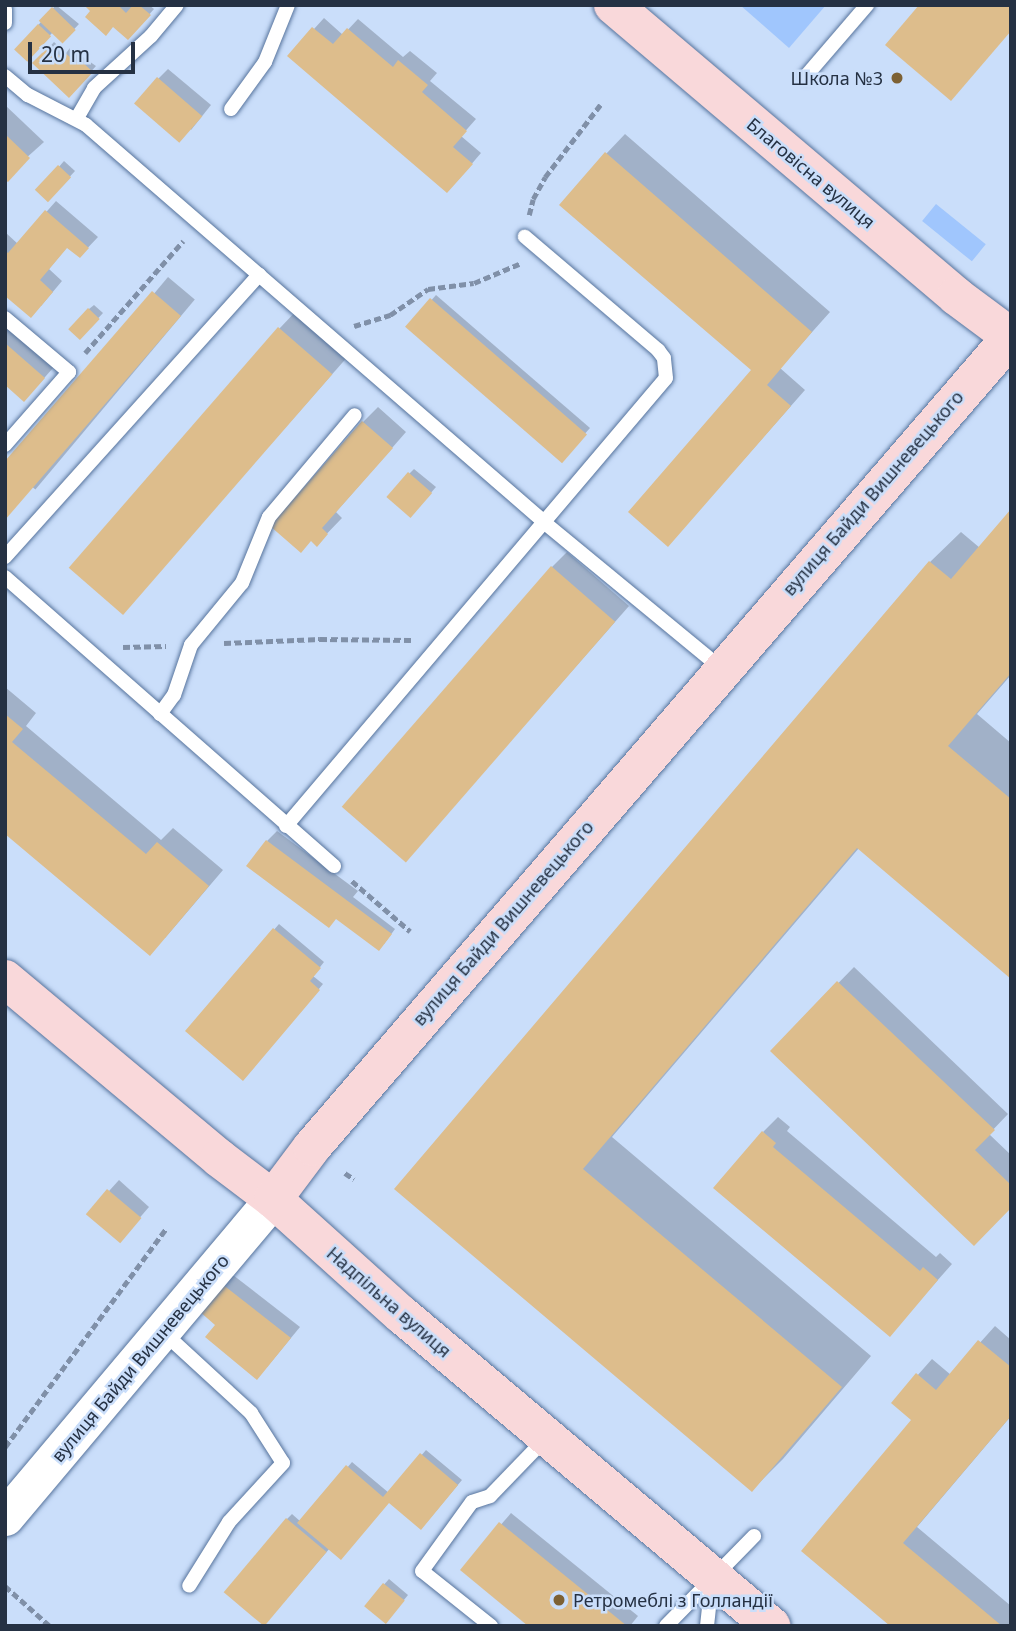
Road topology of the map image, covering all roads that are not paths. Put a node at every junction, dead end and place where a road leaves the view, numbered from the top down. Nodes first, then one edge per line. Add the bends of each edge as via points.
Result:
1 (177, 5) edge
2 (288, 5) edge
3 (613, 5) edge
4 (867, 5) edge
5 (5, 9) edge
6 (5, 23) edge
7 (5, 76) edge
8 (806, 76) dead end
9 (231, 109) dead end
10 (77, 118) junction
11 (525, 237) road end
12 (258, 275) junction
13 (5, 318) edge
14 (1011, 337) edge
15 (355, 415) dead end
16 (5, 445) edge
17 (545, 523) junction
18 (5, 557) edge
19 (5, 577) edge
20 (721, 668) junction
21 (160, 714) junction
22 (286, 826) junction
23 (334, 866) road end
24 (8, 983) edge
25 (273, 1199) junction
26 (162, 1331) junction
27 (547, 1438) junction
28 (5, 1517) edge
29 (754, 1536) dead end
30 (712, 1576) junction
31 (189, 1586) dead end
32 (491, 1626) edge
33 (666, 1626) edge
34 (707, 1626) edge
35 (771, 1626) edge

1 - 10 lane via 151,36 94,88
2 - 9 lane via 265,62
3 - 14 main road, Благовісна вулиця via 956,296
4 - 8 lane
5 - 6 lane
7 - 10 lane via 27,95
10 - 12 lane
11 - 17 lane via 658,350 667,368 661,387
12 - 17 lane
12 - 18 lane
13 - 16 lane via 69,372
14 - 20 main road, вулиця Байди Вишневецького
15 - 21 lane via 269,517 242,583 191,645 174,695
17 - 20 lane
17 - 22 lane
19 - 21 lane
20 - 25 main road, вулиця Байди Вишневецького via 320,1136
21 - 22 lane
22 - 23 lane
24 - 25 main road, Надпільна вулиця
25 - 26 street, вулиця Байди Вишневецького
25 - 27 main road, Надпільна вулиця
26 - 28 street, вулиця Байди Вишневецького
26 - 31 lane via 251,1413 283,1463 229,1522
27 - 30 main road, Надпільна вулиця
27 - 32 lane via 490,1496 472,1502 422,1571
29 - 30 lane
30 - 33 lane
30 - 34 lane
30 - 35 main road, Надпільна вулиця

